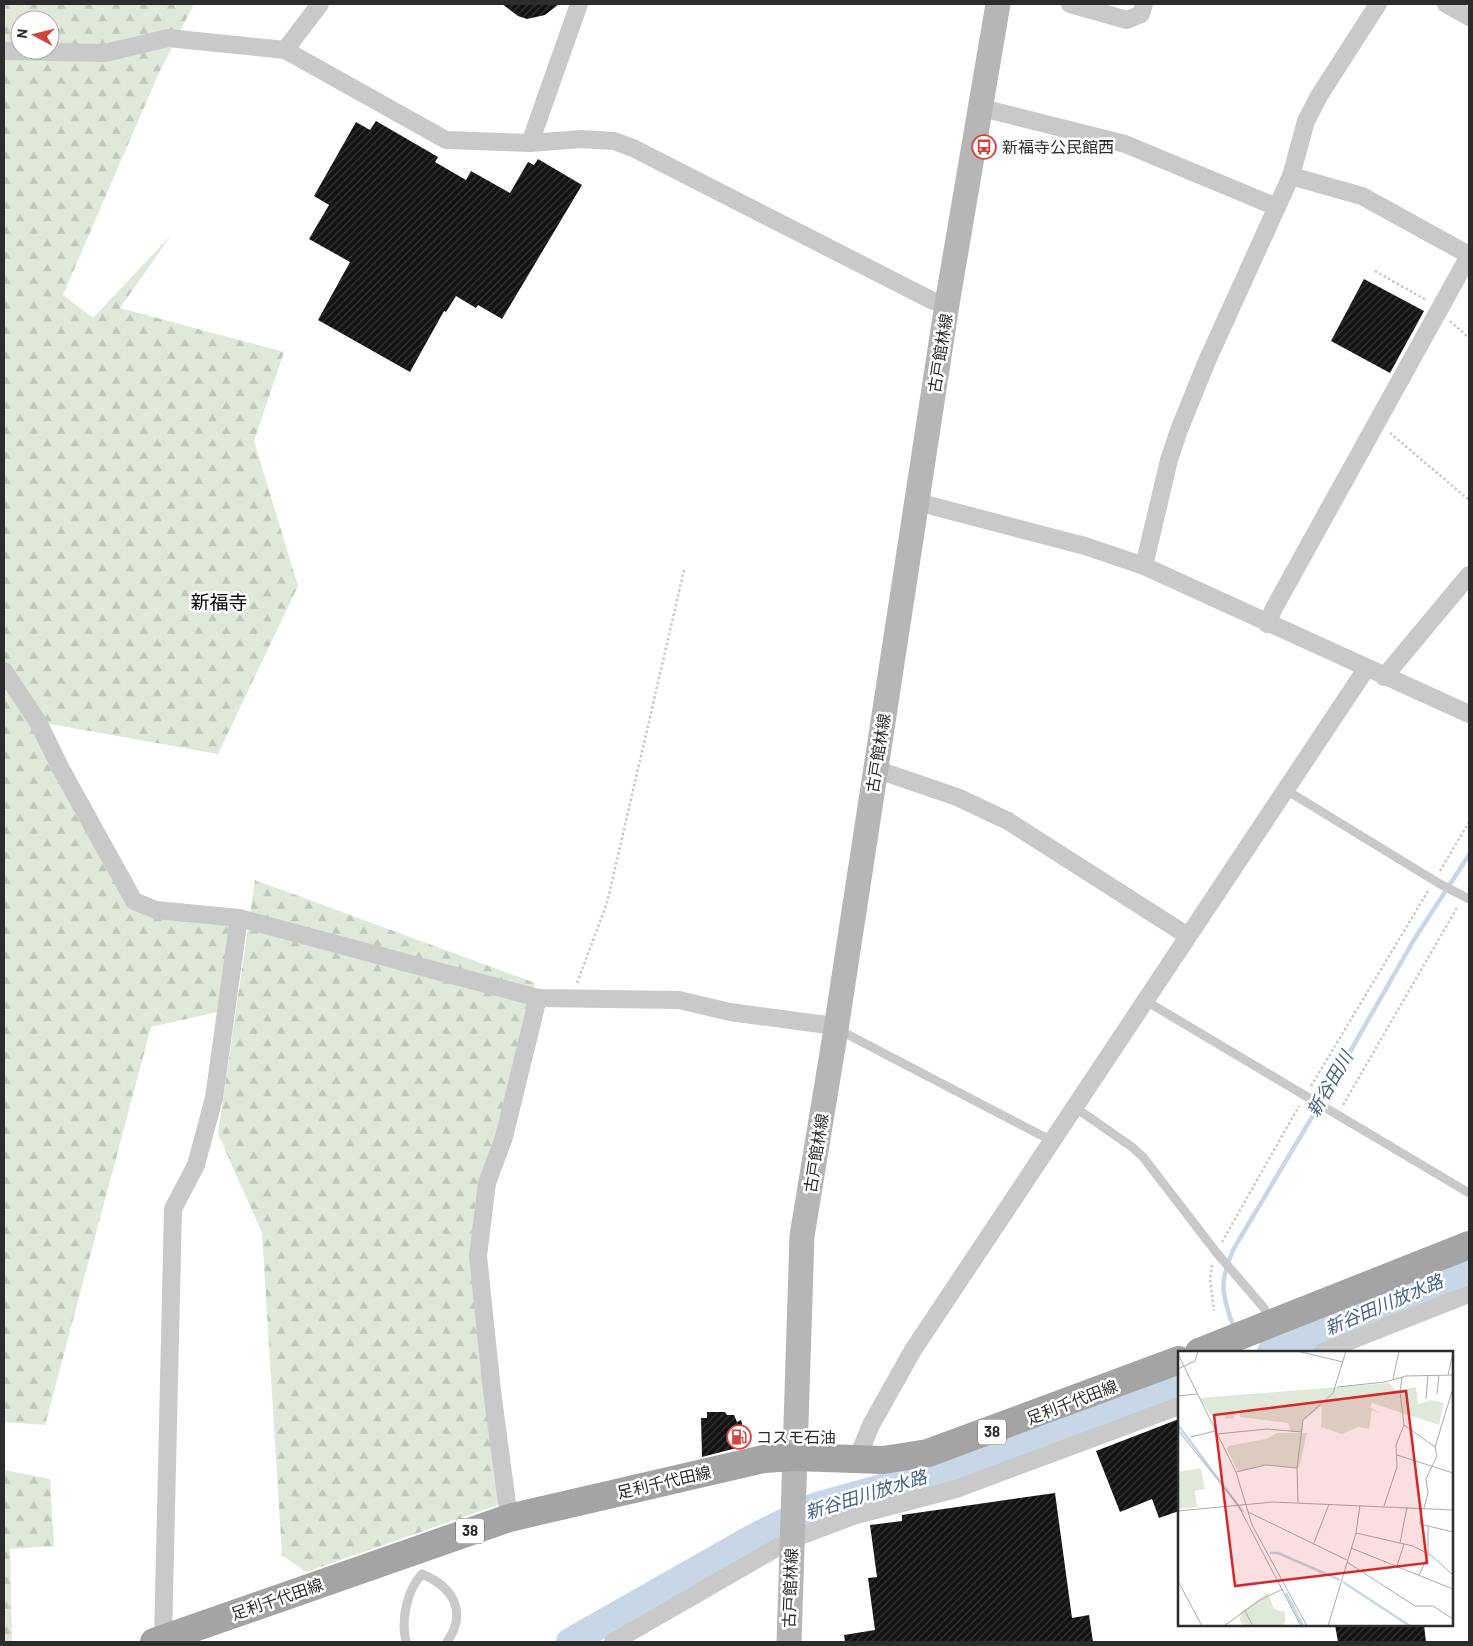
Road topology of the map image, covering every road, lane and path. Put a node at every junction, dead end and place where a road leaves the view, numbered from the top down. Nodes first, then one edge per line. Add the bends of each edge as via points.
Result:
1 (320, 4) edge
2 (579, 4) edge
3 (998, 4) edge
4 (1070, 4) edge
5 (1144, 4) edge
6 (1378, 4) edge
7 (1446, 4) edge
8 (1469, 18) edge
9 (285, 50) junction
10 (4, 51) edge
11 (982, 108) junction
12 (530, 143) junction
13 (1290, 176) junction
14 (1277, 207) junction
15 (1469, 255) edge
16 (947, 304) junction
17 (1377, 422) junction
18 (1469, 500) edge
19 (917, 502) junction
20 (1144, 566) junction
21 (684, 570) dead end
22 (1469, 575) edge
23 (1267, 624) junction
24 (1366, 669) junction
25 (4, 671) edge
26 (1384, 677) junction
27 (1469, 714) edge
28 (875, 769) junction
29 (1286, 790) junction
30 (1469, 822) edge
31 (1437, 881) junction
32 (1464, 896) edge
33 (239, 918) junction
34 (1188, 936) junction
35 (538, 998) junction
36 (572, 999) junction
37 (1146, 1001) junction
38 (836, 1029) junction
39 (1308, 1097) junction
40 (1076, 1108) junction
41 (1333, 1112) junction
42 (1054, 1142) junction
43 (1469, 1193) edge
44 (1469, 1245) edge
45 (1218, 1254) junction
46 (1469, 1294) edge
47 (1214, 1311) dead end
48 (1273, 1323) junction
49 (1203, 1351) edge
50 (1325, 1351) edge
51 (1178, 1360) edge
52 (1178, 1406) edge
53 (795, 1457) junction
54 (857, 1459) junction
55 (509, 1518) junction
56 (792, 1536) junction
57 (420, 1562) junction
58 (159, 1641) edge
59 (406, 1642) edge
60 (446, 1642) edge
61 (613, 1642) edge
62 (789, 1642) edge

1 - 9 street
2 - 12 street
3 - 11 main road, 古戸館林線
4 - 5 street via 1127,20 1140,14
6 - 13 street via 1312,108
7 - 8 street
9 - 10 street via 168,38 105,53
9 - 12 street via 446,140
11 - 14 street via 1125,144
11 - 16 main road, 古戸館林線
12 - 16 street via 581,139 614,141 633,148 933,301
13 - 14 street
13 - 15 street via 1362,196
14 - 20 street via 1179,430
15 - 17 street
16 - 19 main road, 古戸館林線
17 - 18 path
17 - 23 street
19 - 20 street via 1085,546
19 - 28 main road, 古戸館林線
20 - 23 street
21 - 36 path via 607,902
22 - 26 street
23 - 24 street
24 - 26 street
24 - 29 street
25 - 33 street via 38,722 134,901 156,910
26 - 27 street
28 - 34 street via 957,797 1008,822
28 - 38 main road, 古戸館林線
29 - 31 lane
29 - 34 street
30 - 31 path
31 - 32 lane
31 - 39 path
32 - 41 path
33 - 35 street
33 - 58 street via 214,1098 196,1165 173,1209
34 - 37 street
35 - 36 street
35 - 55 street via 504,1137 487,1183 478,1256
36 - 38 street via 679,1000 730,1012 827,1025
37 - 39 lane
37 - 40 street
38 - 42 lane
38 - 53 main road, 古戸館林線 via 802,1236
39 - 41 lane
39 - 45 path
40 - 42 street
40 - 45 lane via 1143,1157
41 - 43 lane
42 - 54 street via 913,1350 871,1425
44 - 48 main road
45 - 47 path via 1210,1280
45 - 48 lane
46 - 50 street
48 - 49 main road
51 - 54 main road, 足利千代田線 / 38 via 928,1453 906,1458
52 - 56 street via 956,1489 856,1515
53 - 54 main road, 足利千代田線 / 38
53 - 55 main road, 足利千代田線 / 38 via 764,1459
53 - 56 main road, 古戸館林線
55 - 57 main road, 足利千代田線 / 38
56 - 61 street
56 - 62 main road, 古戸館林線
57 - 58 main road, 足利千代田線 / 38
57 - 59 lane via 406,1607
57 - 60 lane via 433,1579 450,1592 455,1603 454,1629

